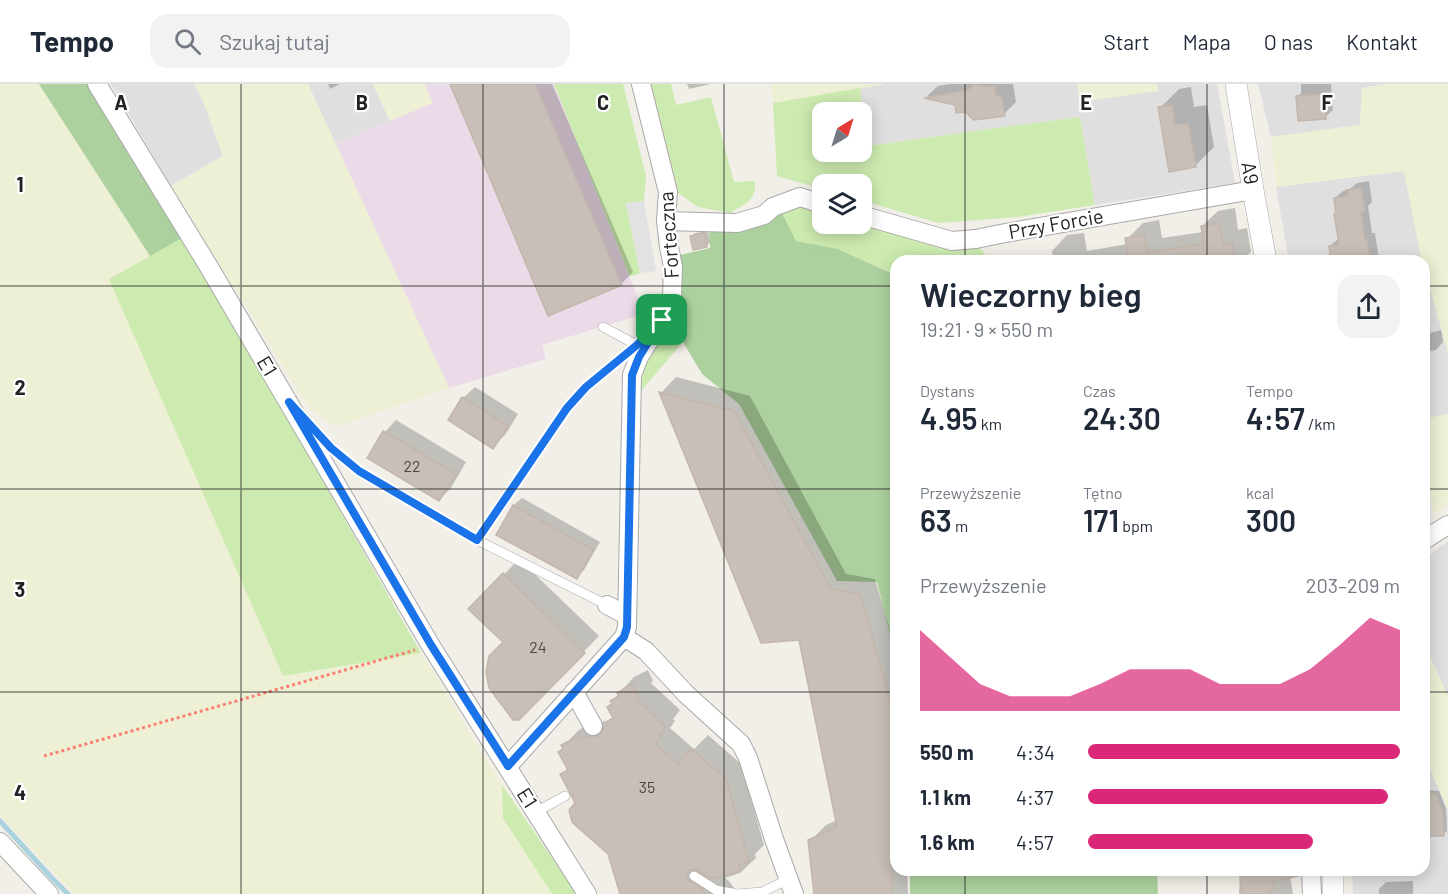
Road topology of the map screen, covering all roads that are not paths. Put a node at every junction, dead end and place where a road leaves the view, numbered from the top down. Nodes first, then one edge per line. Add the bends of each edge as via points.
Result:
1 (97, 84) edge
2 (641, 84) edge
3 (1236, 84) edge
4 (1253, 190) junction
5 (812, 201) edge
6 (872, 218) edge
7 (666, 221) junction
8 (1265, 255) edge
9 (662, 320) junction
10 (603, 327) dead end
11 (637, 345) junction
12 (289, 402) junction
13 (331, 448) joint
14 (1448, 525) edge
15 (1430, 536) edge
16 (477, 540) junction
17 (607, 605) joint
18 (626, 615) junction
19 (624, 637) junction
20 (574, 692) junction
21 (594, 726) dead end
22 (508, 766) junction
23 (565, 796) dead end
24 (536, 812) junction
25 (0, 842) edge
26 (694, 876) dead end
27 (1311, 876) edge
28 (1332, 876) edge
29 (791, 887) edge
30 (49, 894) edge
31 (587, 894) edge
32 (737, 894) edge
33 (1312, 894) edge
34 (1333, 894) edge

1 - 12 street, E1
2 - 7 street, Forteczna via 668,192
3 - 4 street, A9
4 - 6 street, Przy Forcie via 952,241
4 - 8 street, A9
5 - 7 street via 800,197 737,223
7 - 9 street, Forteczna via 673,267 672,296
9 - 11 lane
9 - 18 street, Forteczna via 632,375
10 - 11 lane
11 - 16 lane via 567,408
12 - 13 street
12 - 22 street, E1 via 431,645
13 - 16 lane via 359,471
14 - 15 street
16 - 17 lane
17 - 18 street
18 - 19 street, Forteczna
19 - 20 street
19 - 29 street via 646,651 741,744
20 - 21 street
20 - 22 street
22 - 24 street, E1
23 - 24 lane
24 - 31 street, E1
25 - 30 street
26 - 32 lane via 716,890
27 - 33 street
28 - 34 street
29 - 32 lane

